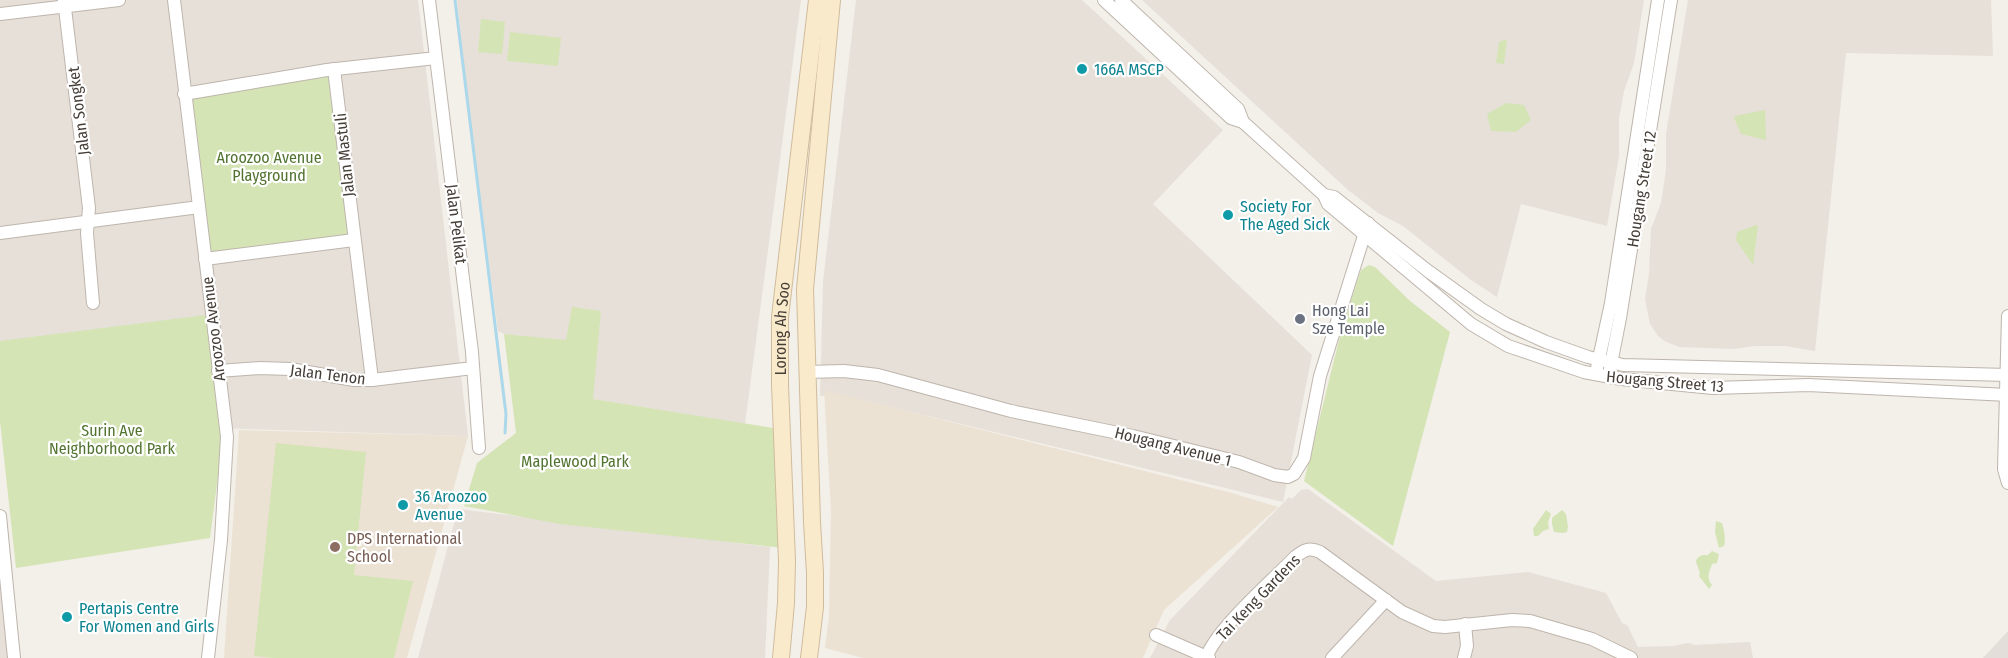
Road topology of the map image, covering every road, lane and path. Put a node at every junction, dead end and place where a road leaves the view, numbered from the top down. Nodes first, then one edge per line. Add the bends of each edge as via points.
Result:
1 (119, 0) edge
2 (174, 0) edge
3 (429, 0) edge
4 (817, 0) edge
5 (832, 0) edge
6 (1104, 0) edge
7 (1120, 0) edge
8 (1658, 0) edge
9 (1671, 0) edge
10 (65, 3) edge
11 (0, 14) edge
12 (436, 58) junction
13 (334, 69) junction
14 (184, 94) junction
15 (1243, 122) junction
16 (199, 207) junction
17 (88, 222) junction
18 (1366, 230) junction
19 (0, 233) edge
20 (354, 240) junction
21 (786, 256) junction
22 (807, 256) junction
23 (205, 259) junction
24 (1428, 271) junction
25 (1419, 282) junction
26 (93, 303) dead end
27 (2008, 316) edge
28 (1606, 361) junction
29 (473, 368) junction
30 (218, 371) junction
31 (806, 372) junction
32 (2007, 375) edge
33 (1601, 376) junction
34 (372, 380) junction
35 (2006, 394) edge
36 (479, 448) dead end
37 (2008, 483) edge
38 (0, 516) edge
39 (1386, 600) junction
40 (1465, 624) junction
41 (1156, 635) dead end
42 (1610, 653) edge
43 (14, 658) edge
44 (208, 658) edge
45 (781, 658) edge
46 (809, 658) edge
47 (1207, 658) edge
48 (1332, 658) edge
49 (1464, 658) edge
50 (1631, 658) edge

1 - 10 street
2 - 14 street, Aroozoo Avenue
3 - 12 street, Jalan Pelikat
4 - 21 main road, Lorong Ah Soo
5 - 22 main road, Lorong Ah Soo
6 - 15 street via 1231,118
7 - 15 street via 1238,109
8 - 28 street, Hougang Street 12 via 1611,303
9 - 28 street, Hougang Street 12 via 1620,318
10 - 11 street
10 - 17 street, Jalan Songket
12 - 13 street
12 - 29 street, Jalan Pelikat
13 - 14 street
13 - 20 street, Jalan Mastuli
14 - 16 street, Aroozoo Avenue
15 - 18 street via 1324,195 1328,204
16 - 17 street
16 - 23 street, Aroozoo Avenue
17 - 19 street
17 - 26 street, Jalan Songket
18 - 24 street, Hougang Street 13
18 - 25 street, Hougang Street 13
18 - 31 street, Hougang Avenue 1 via 1320,376 1304,458 1288,477 878,375
20 - 23 street
20 - 34 street, Jalan Mastuli
21 - 22 main road via 796,242 803,246
21 - 45 main road, Lorong Ah Soo via 779,359 787,561
22 - 31 main road, Lorong Ah Soo
23 - 30 street, Aroozoo Avenue
24 - 25 street
24 - 28 street, Hougang Street 13 via 1506,324 1546,342
25 - 33 street, Hougang Street 13 via 1471,324 1508,346
27 - 32 street
28 - 32 street, Hougang Street 13 via 1719,369
28 - 33 street, Hougang Street 12
29 - 34 street, Jalan Tenon
29 - 36 street, Jalan Pelikat
30 - 34 street, Jalan Tenon via 290,369
30 - 44 street, Aroozoo Avenue via 227,437
31 - 46 main road, Lorong Ah Soo via 815,573
32 - 35 street
33 - 35 street, Hougang Street 13 via 1713,388 1808,385
35 - 37 street via 2004,469
38 - 43 street
39 - 40 street, Tai Keng Gardens via 1433,626
39 - 47 street, Tai Keng Gardens via 1320,552 1307,549 1229,624
39 - 48 street
40 - 42 street, Tai Keng Gardens via 1530,621 1574,633
40 - 49 street
41 - 47 street
42 - 50 street, Tai Keng Gardens

